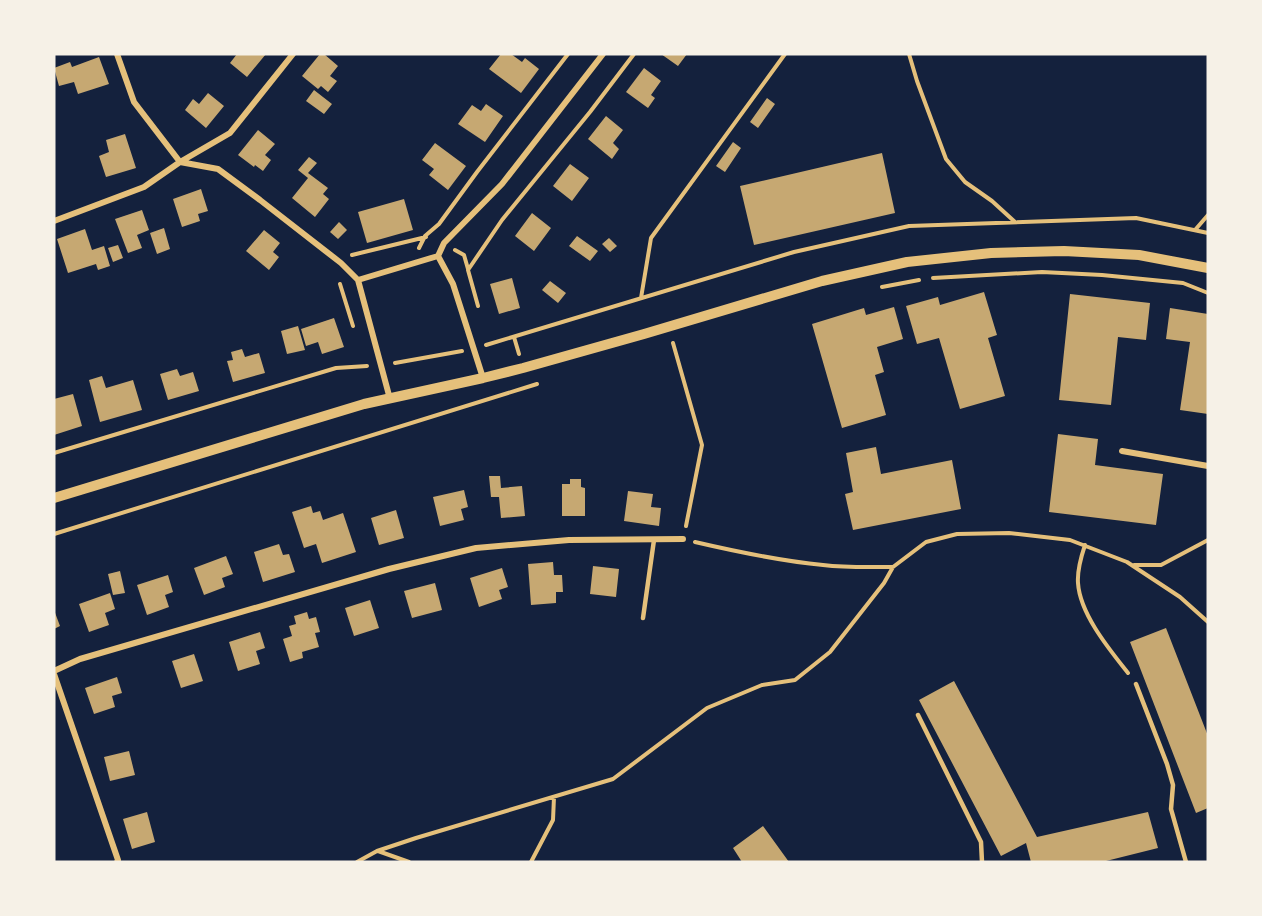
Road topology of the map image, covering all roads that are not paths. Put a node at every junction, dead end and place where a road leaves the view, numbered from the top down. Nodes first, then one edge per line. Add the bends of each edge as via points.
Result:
1 (117, 54) edge
2 (293, 54) edge
3 (603, 54) edge
4 (180, 162) junction
5 (54, 221) edge
6 (438, 256) junction
7 (1208, 268) edge
8 (358, 280) junction
9 (483, 378) junction
10 (390, 399) junction
11 (1122, 451) dead end
12 (1208, 466) edge
13 (54, 498) edge
14 (684, 539) road end
15 (654, 540) junction
16 (643, 618) dead end
17 (54, 672) edge
18 (1136, 684) road end
19 (918, 715) dead end
20 (117, 862) edge
21 (982, 862) edge
22 (1186, 862) edge

1 - 4 street via 134,102
2 - 4 street via 230,133
3 - 6 street via 502,184 444,243
4 - 5 street via 144,187
4 - 8 street via 218,169
6 - 8 street
6 - 9 street via 453,284
7 - 9 street via 1140,255 1064,251 906,262 822,281
8 - 10 street
9 - 10 street
10 - 13 street via 334,412
11 - 12 street
14 - 15 street
15 - 16 lane
15 - 17 street via 569,540 476,548 389,569 80,659
17 - 20 street
18 - 22 lane via 1173,785 1171,809
19 - 21 lane via 981,842

